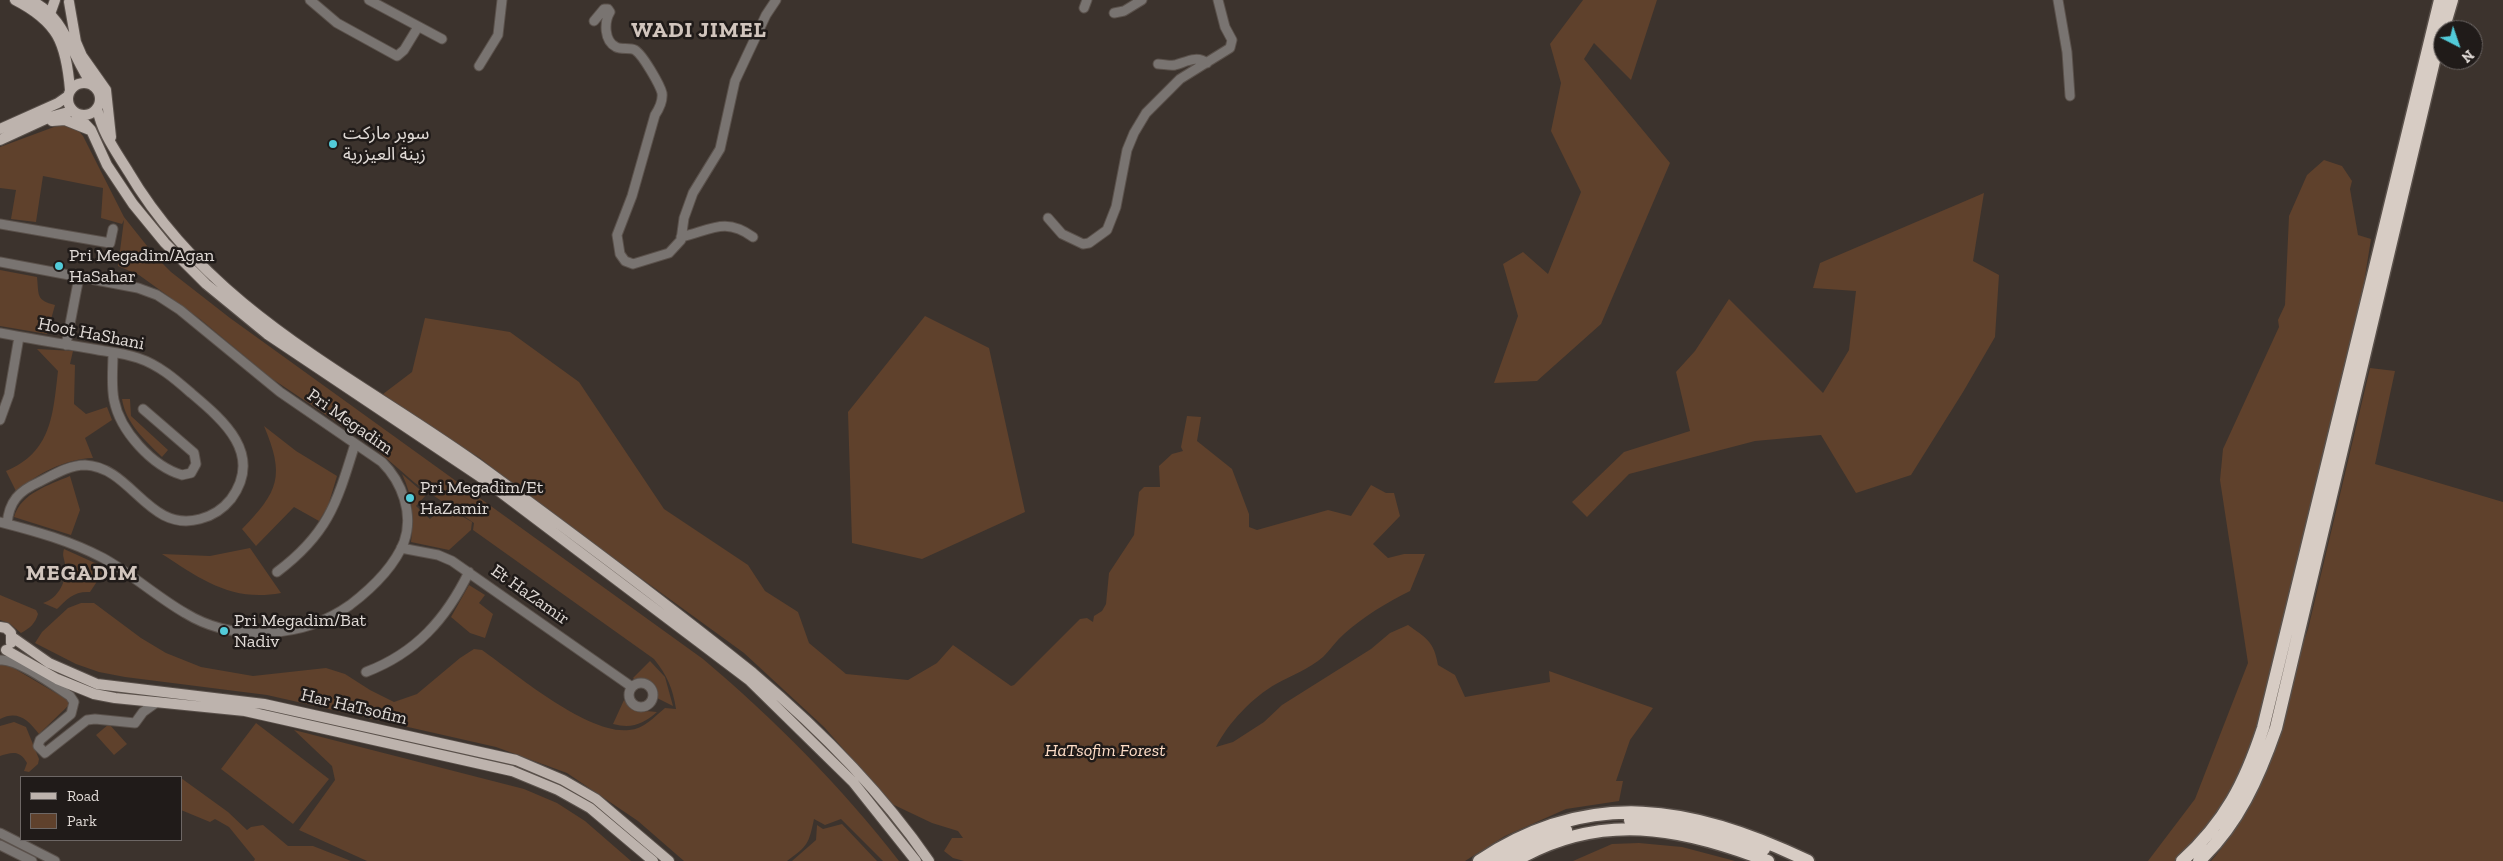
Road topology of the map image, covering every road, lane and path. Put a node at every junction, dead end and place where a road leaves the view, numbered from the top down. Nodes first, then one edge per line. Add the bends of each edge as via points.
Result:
1 (15, 0) edge
2 (29, 0) edge
3 (55, 0) edge
4 (310, 0) edge
5 (369, 0) edge
6 (502, 0) edge
7 (776, 0) edge
8 (1142, 0) edge
9 (1218, 0) edge
10 (2058, 0) edge
11 (2440, 0) edge
12 (2452, 0) edge
13 (69, 1) edge
14 (1114, 13) dead end
15 (50, 14) junction
16 (594, 21) dead end
17 (51, 25) junction
18 (418, 27) junction
19 (442, 39) dead end
20 (74, 53) junction
21 (1207, 63) junction
22 (1158, 64) dead end
23 (479, 66) dead end
24 (93, 86) junction
25 (69, 93) junction
26 (2070, 96) dead end
27 (97, 108) junction
28 (74, 112) junction
29 (36, 123) junction
30 (0, 129) edge
31 (91, 130) junction
32 (0, 140) edge
33 (124, 165) junction
34 (1048, 218) dead end
35 (0, 224) edge
36 (113, 229) dead end
37 (682, 237) junction
38 (753, 237) dead end
39 (0, 262) edge
40 (79, 277) junction
41 (0, 333) edge
42 (19, 337) junction
43 (61, 344) junction
44 (113, 353) junction
45 (143, 410) dead end
46 (0, 420) edge
47 (355, 444) junction
48 (3, 523) edge
49 (401, 548) junction
50 (277, 572) dead end
51 (468, 572) junction
52 (0, 627) edge
53 (12, 637) junction
54 (3, 650) edge
55 (0, 660) edge
56 (366, 672) dead end
57 (632, 687) dead end
58 (123, 699) junction
59 (157, 702) junction
60 (140, 718) junction
61 (0, 833) edge
62 (0, 845) edge
63 (32, 861) edge
64 (55, 861) edge
65 (653, 861) edge
66 (669, 861) edge
67 (916, 861) edge
68 (930, 861) edge
69 (1479, 861) edge
70 (1496, 861) edge
71 (1515, 861) edge
72 (1768, 861) edge
73 (1794, 861) edge
74 (1808, 861) edge
75 (2182, 861) edge
76 (2199, 861) edge

1 - 17 main road
2 - 15 main road
3 - 15 main road
4 - 18 street via 337,23 397,56
5 - 18 street
6 - 23 street via 498,35
7 - 37 street via 735,81 720,150 692,193
8 - 14 street
9 - 21 street via 1232,40 1225,52
10 - 26 street
11 - 75 highway via 2268,713 2247,773 2232,803 2206,838
12 - 76 highway via 2434,62 2276,728 2248,798
13 - 20 main road
13 - 33 main road via 76,42 106,90 110,136
15 - 17 main road
15 - 20 main road
16 - 37 street via 604,9 608,9 610,12 605,25 611,42 616,47 632,49 639,54 662,93 632,196 617,235 620,254 625,261 643,263 669,253
17 - 25 main road via 63,47
18 - 19 street
20 - 24 main road
21 - 22 street via 1195,60 1174,65
21 - 34 street via 1180,79 1146,113 1127,150 1112,222 1106,230 1089,244 1083,244 1062,234
24 - 25 main road via 84,83
24 - 27 main road via 100,99
25 - 28 main road via 68,104
25 - 30 main road via 58,103
27 - 28 main road via 90,114
27 - 33 main road via 106,136
28 - 29 main road via 56,114
28 - 31 main road
29 - 31 main road via 66,120
29 - 32 main road
31 - 67 main road via 115,178 133,204 165,244 206,284 267,334 479,476 742,674 853,782
33 - 68 main road via 175,240 228,292 297,344 484,469 753,673 794,708 855,770
35 - 36 street via 110,243
37 - 38 street via 715,226 730,226
39 - 40 street, Pri Megadim
40 - 43 street via 71,320
40 - 47 street, Pri Megadim via 138,288 166,301 272,387
41 - 42 street, Hoot HaShani
42 - 43 street, Hoot HaShani
42 - 46 street via 9,395
43 - 44 street, Hoot HaShani
44 - 45 street via 114,399 127,429 161,465 182,476 191,473 196,464 194,453
44 - 48 street, Hoot HaShani via 139,358 160,368 222,418 236,438 243,463 240,482 229,501 215,513 196,520 179,520 156,512 111,474 85,465 65,470 21,492
47 - 49 street, Pri Megadim via 391,471 403,493 407,519
47 - 50 street via 332,514 303,549
48 - 49 street, Pri Megadim via 89,552 116,566 186,614 210,625 239,632 289,630 340,612 368,590
49 - 51 street, Et HaZamir via 438,555
51 - 56 street via 452,603 428,634 390,662
51 - 57 street, Et HaZamir
52 - 53 main road, Har HaTsofim via 8,630
53 - 54 main road via 11,646
53 - 66 main road, Har HaTsofim via 49,663 97,684 256,702 516,760 563,780 596,800
54 - 58 main road, Har HaTsofim via 70,685 94,694
55 - 60 street via 8,659 19,664 73,699 75,706 71,714 39,743 45,753 90,719 132,724
58 - 59 main road, Har HaTsofim
58 - 60 street via 138,708
59 - 60 street
59 - 65 main road, Har HaTsofim via 262,715 512,771 558,790 590,808
61 - 64 street
62 - 63 street
69 - 74 highway via 1514,840 1554,824 1606,813 1648,812 1714,823
70 - 73 highway via 1564,830 1607,821 1640,820 1669,822 1710,831
71 - 72 highway via 1579,835 1633,829 1690,835

